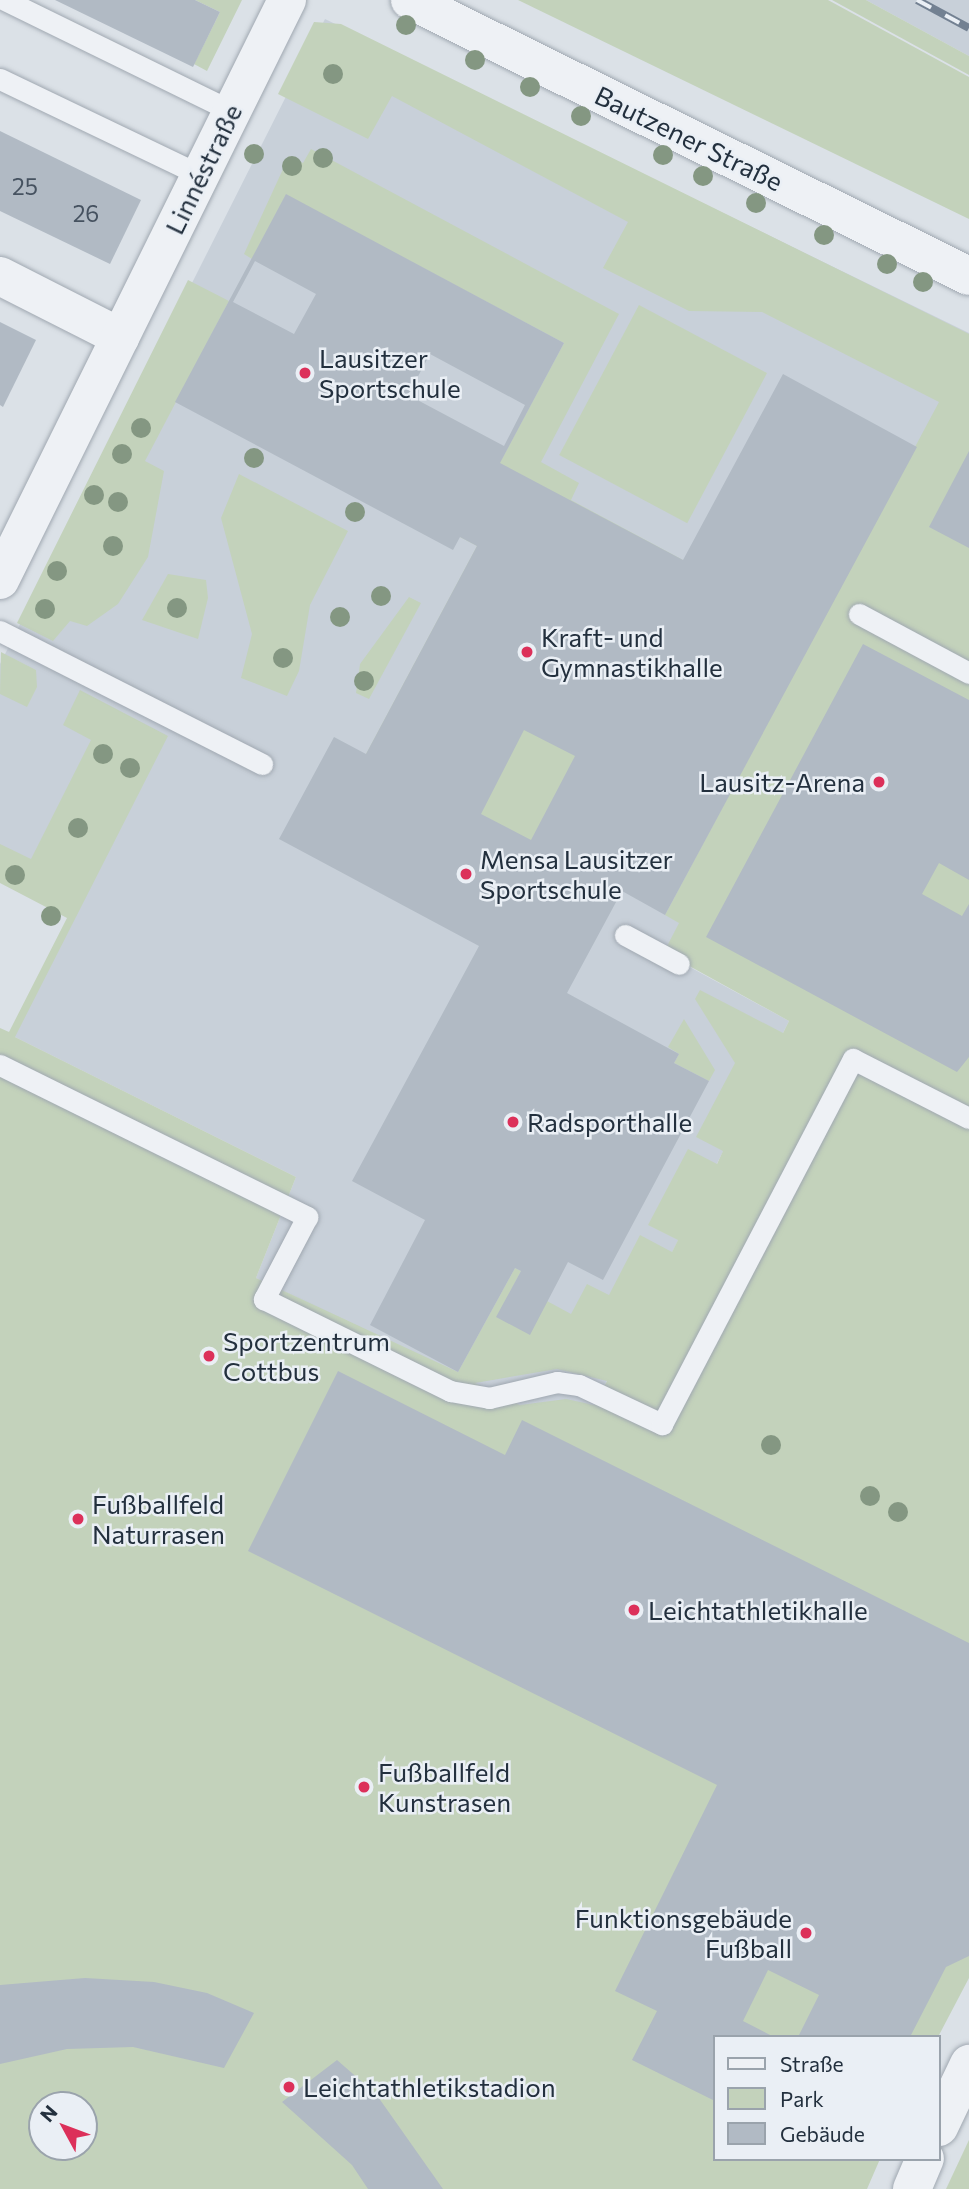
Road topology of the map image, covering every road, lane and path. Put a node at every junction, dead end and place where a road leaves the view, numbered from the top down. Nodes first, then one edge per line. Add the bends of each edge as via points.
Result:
1 (5, 0) edge
2 (286, 0) edge
3 (410, 0) edge
4 (0, 79) edge
5 (232, 111) junction
6 (200, 175) junction
7 (0, 276) edge
8 (969, 276) edge
9 (120, 337) junction
10 (0, 580) edge
11 (859, 614) dead end
12 (0, 631) edge
13 (969, 673) edge
14 (261, 764) dead end
15 (625, 935) dead end
16 (678, 964) dead end
17 (0, 1065) edge
18 (969, 1118) edge
19 (969, 2064) edge
20 (941, 2123) edge
21 (924, 2161) edge
22 (912, 2189) edge

1 - 5 lane
2 - 5 street, Linnéstraße
3 - 8 street, Bautzener Straße
4 - 6 lane
5 - 6 street, Linnéstraße
6 - 9 street, Linnéstraße
7 - 9 street
9 - 10 street, Linnéstraße
11 - 13 lane
12 - 14 lane
15 - 16 lane
17 - 18 lane via 307,1217 264,1300 450,1391 489,1398 557,1382 579,1385 662,1424 853,1059
19 - 20 street
21 - 22 street

